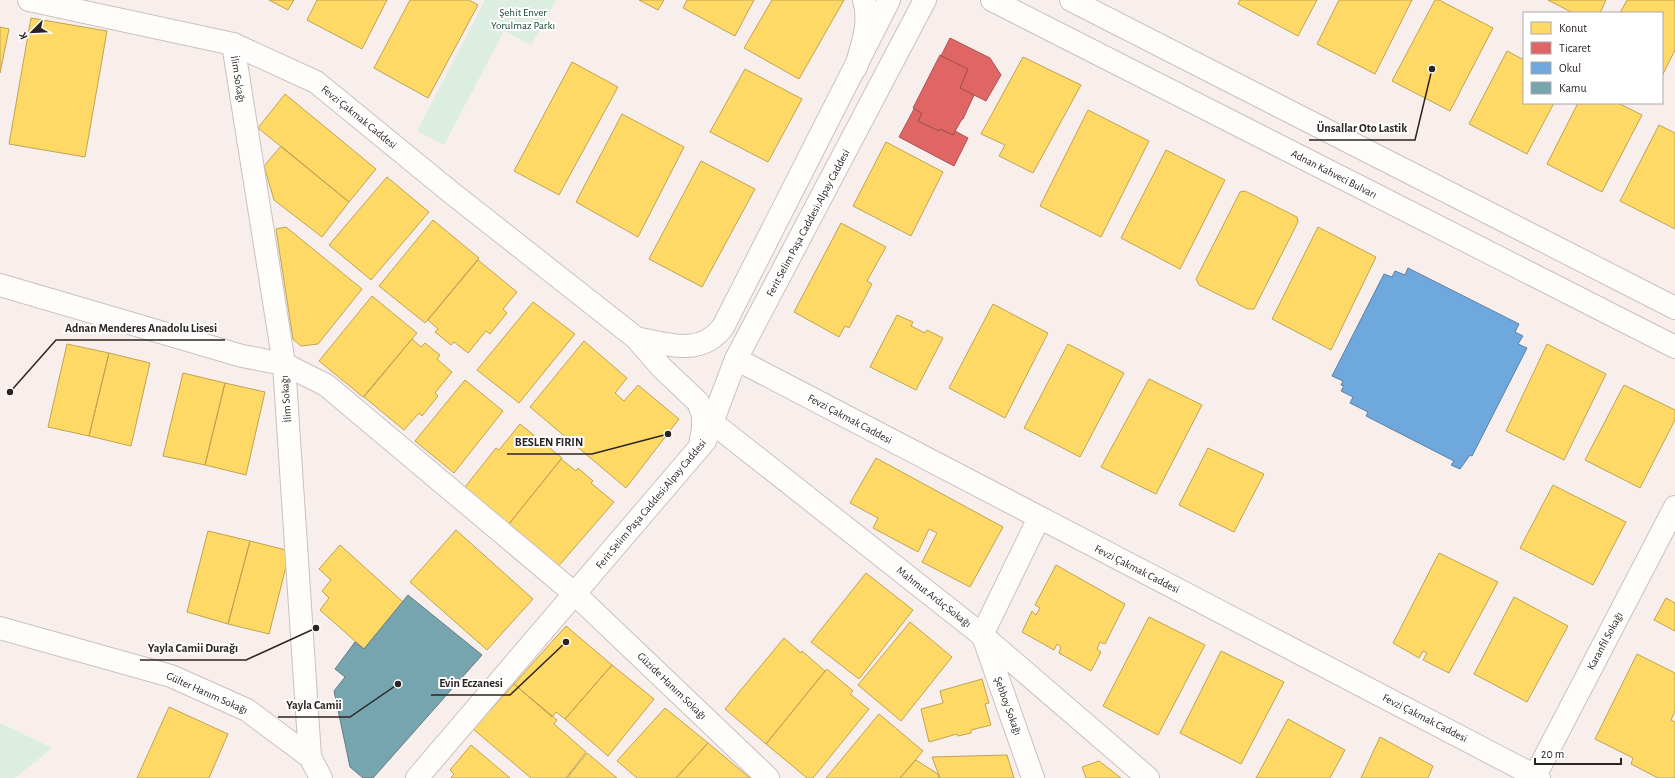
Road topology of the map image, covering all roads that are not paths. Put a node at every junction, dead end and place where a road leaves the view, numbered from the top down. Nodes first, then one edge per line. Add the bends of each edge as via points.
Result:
1 (29, 0) edge
2 (864, 0) edge
3 (889, 0) edge
4 (925, 0) edge
5 (992, 0) edge
6 (1071, 0) edge
7 (1088, 0) edge
8 (1130, 30) junction
9 (233, 44) junction
10 (856, 67) junction
11 (0, 285) edge
12 (1675, 308) edge
13 (636, 338) junction
14 (1675, 348) edge
15 (736, 359) junction
16 (284, 364) junction
17 (713, 423) junction
18 (698, 449) junction
19 (1675, 507) edge
20 (1039, 518) junction
21 (575, 594) junction
22 (0, 628) edge
23 (982, 635) junction
24 (310, 758) junction
25 (1537, 777) edge
26 (320, 778) edge
27 (417, 778) edge
28 (768, 778) edge
29 (1033, 778) edge
30 (1148, 778) edge

1 - 9 street, Fevzi Çakmak Caddesi
2 - 10 street via 867,8 866,29
3 - 10 street
4 - 15 street, Ferit Selim Paşa Caddesi;Alpay Caddesi
5 - 14 street, Adnan Kahveci Bulvarı
6 - 8 street
7 - 8 street
8 - 12 street
9 - 13 street, Fevzi Çakmak Caddesi via 316,82
9 - 16 street, İlim Sokağı
10 - 13 street via 720,331 708,342 691,346
11 - 16 street, Güzide Hanım Sokağı via 242,356
13 - 18 street, Fevzi Çakmak Caddesi via 661,367 698,402 703,415 703,430
15 - 17 street, Ferit Selim Paşa Caddesi;Alpay Caddesi
15 - 20 street, Fevzi Çakmak Caddesi
16 - 21 street, Güzide Hanım Sokağı via 326,385
16 - 24 street, İlim Sokağı
17 - 18 street, Ferit Selim Paşa Caddesi;Alpay Caddesi via 706,441
17 - 23 street, Mahmut Ardıç Sokağı
18 - 21 street, Ferit Selim Paşa Caddesi;Alpay Caddesi
19 - 25 street, Karanfil Sokağı
20 - 23 street
20 - 25 street, Fevzi Çakmak Caddesi
21 - 27 street, Ferit Selim Paşa Caddesi;Alpay Caddesi
21 - 28 street, Güzide Hanım Sokağı
22 - 24 street, Gülter Hanım Sokağı via 171,676 248,710
23 - 29 street, Şebboy Sokağı
23 - 30 street, Mahmut Ardıç Sokağı
24 - 26 street, Gülter Hanım Sokağı

